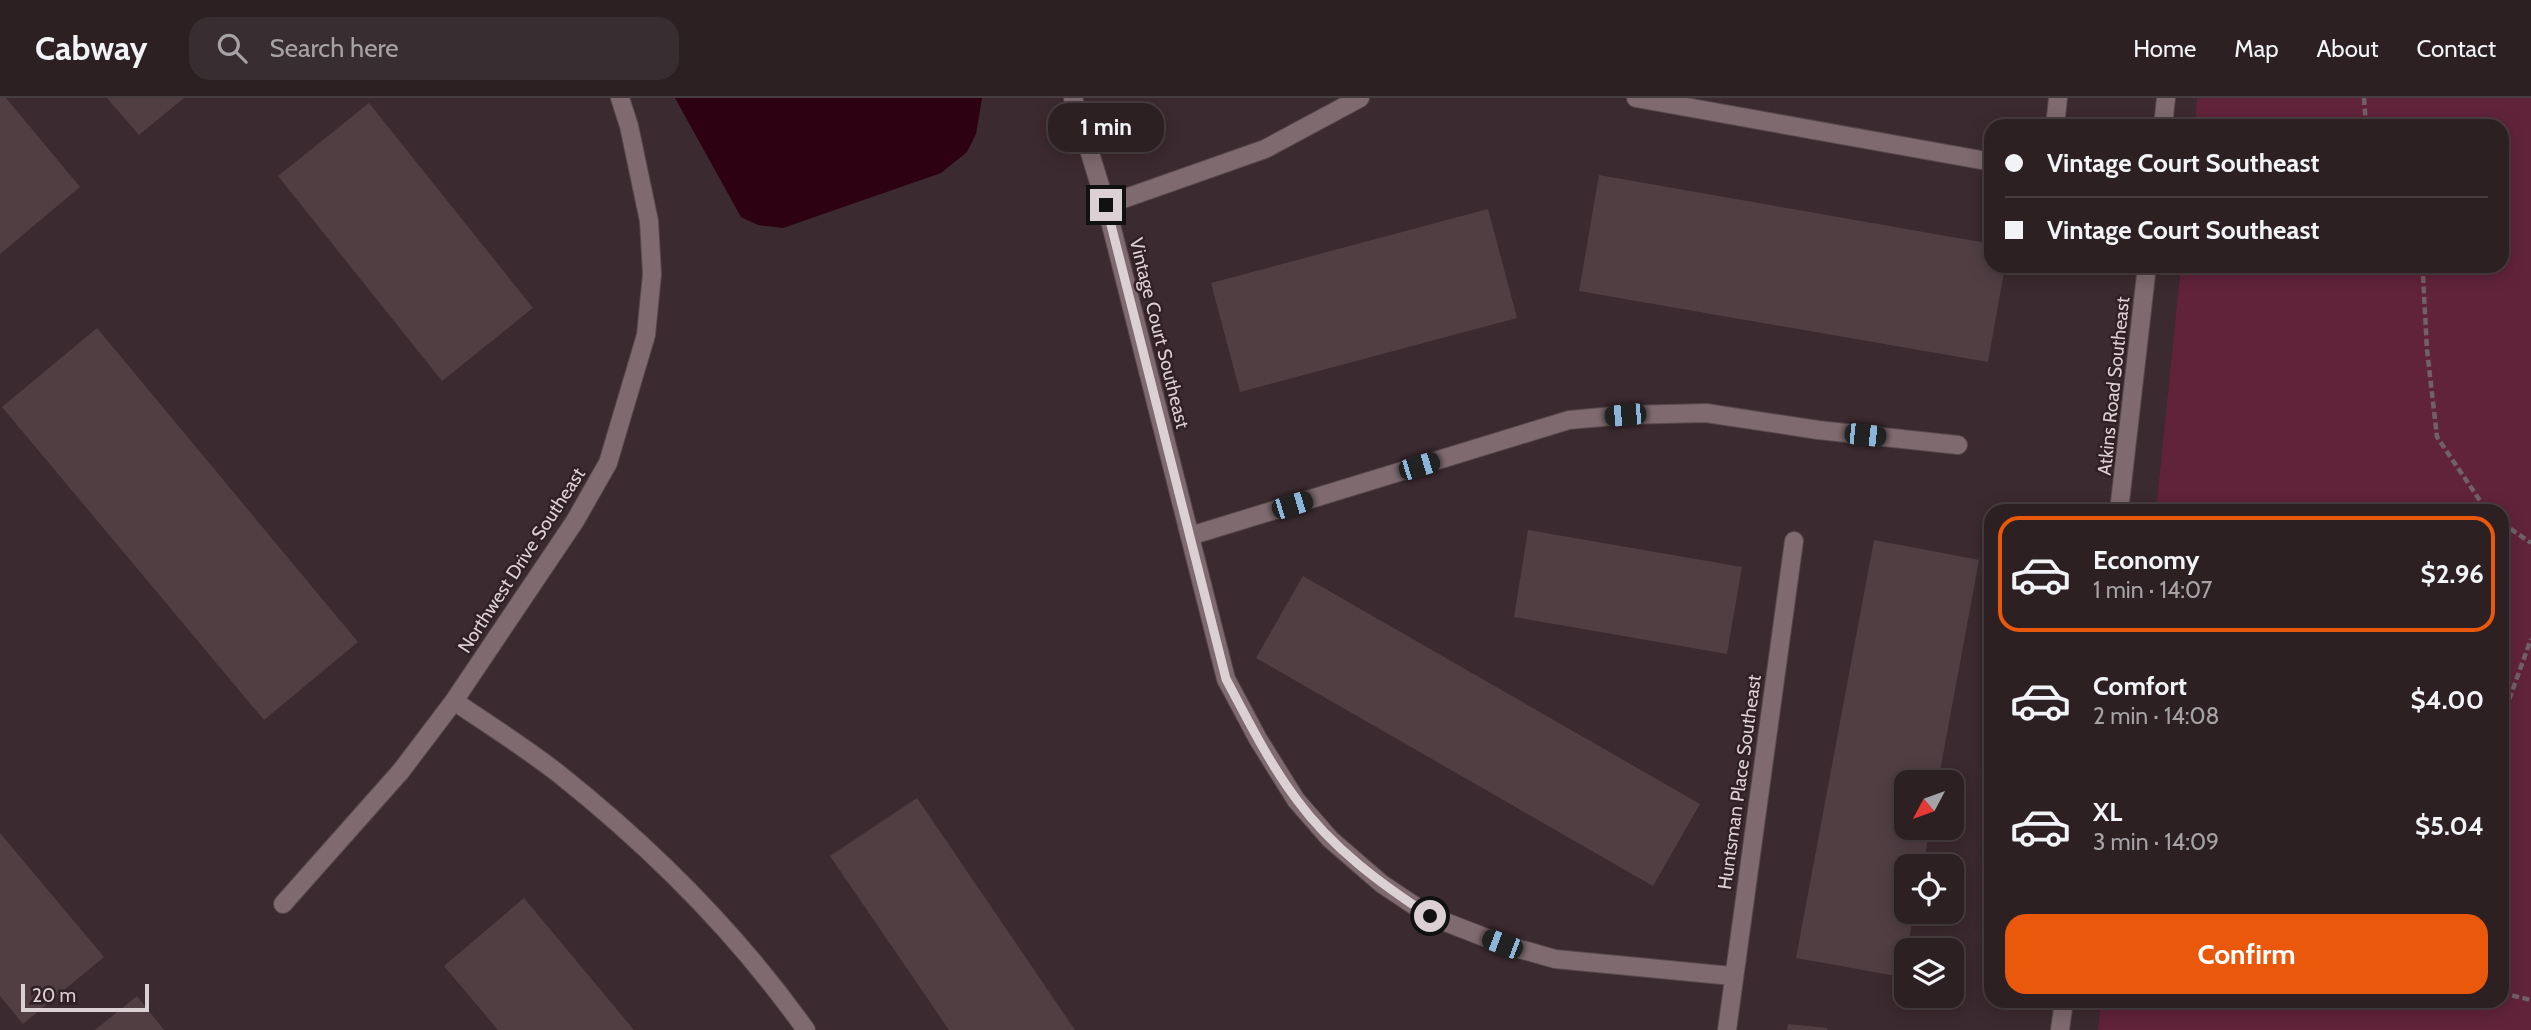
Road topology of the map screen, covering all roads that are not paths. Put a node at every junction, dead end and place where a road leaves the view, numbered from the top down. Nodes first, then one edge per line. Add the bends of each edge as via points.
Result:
1 (620, 98) edge
2 (1073, 98) edge
3 (1360, 98) edge
4 (1636, 98) edge
5 (2058, 98) edge
6 (2166, 98) edge
7 (2056, 119) edge
8 (2164, 119) edge
9 (1984, 161) edge
10 (1106, 205) junction
11 (2146, 273) edge
12 (1958, 444) dead end
13 (2120, 504) edge
14 (1190, 536) junction
15 (1794, 541) dead end
16 (454, 701) junction
17 (283, 904) dead end
18 (1732, 976) junction
19 (2063, 1008) edge
20 (806, 1030) edge
21 (1727, 1030) edge
22 (2060, 1030) edge

1 - 16 street, Northwest Drive Southeast via 649,221 652,274 646,335 608,463 575,521
2 - 10 street, Vintage Court Southeast
3 - 10 street via 1265,149
4 - 9 street
5 - 7 street
6 - 8 street
10 - 14 street, Vintage Court Southeast
11 - 13 street, Atkins Road Southeast
12 - 14 street via 1706,413 1569,420
14 - 18 street, Vintage Court Southeast via 1226,679 1258,739 1296,800 1330,839 1382,884 1430,916 1555,959
15 - 18 street, Huntsman Place Southeast
16 - 17 street, Northwest Drive Southeast via 401,771
16 - 20 street via 557,773 629,833 742,946
18 - 21 street, Huntsman Place Southeast
19 - 22 street

